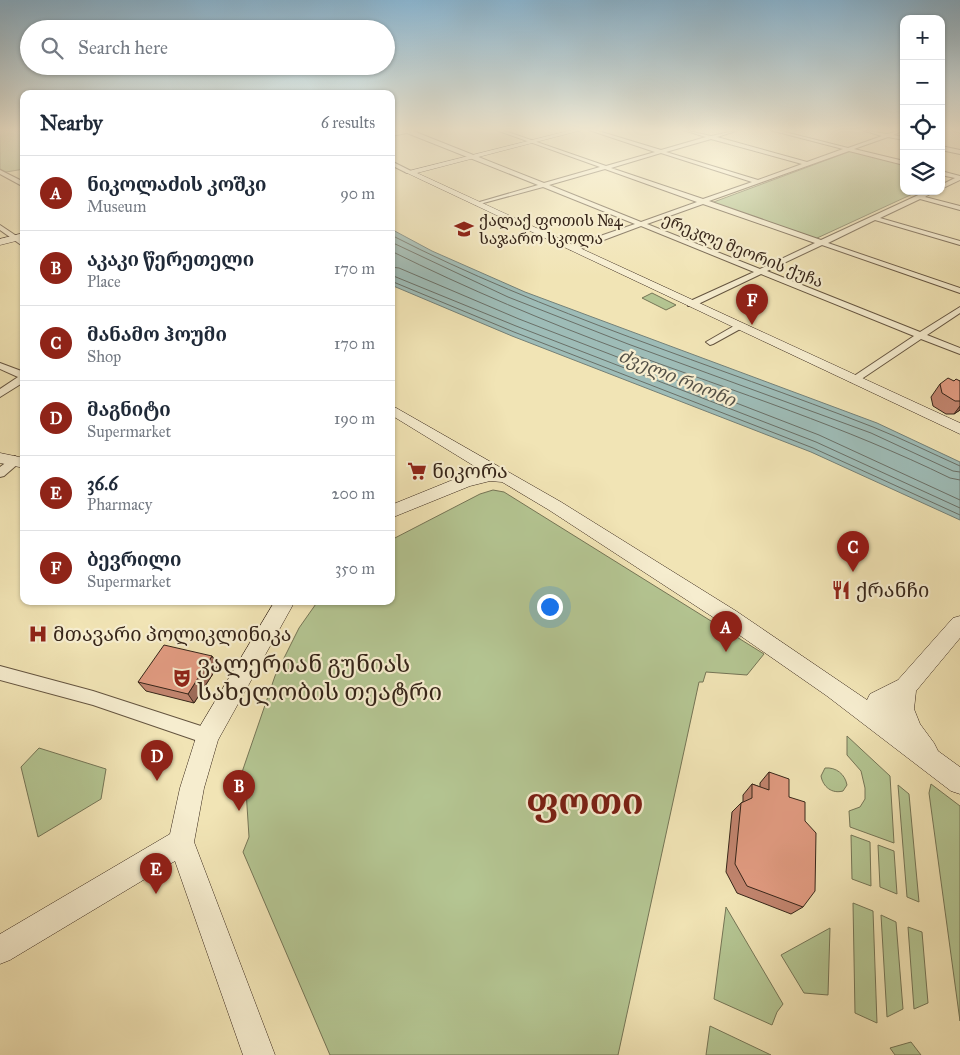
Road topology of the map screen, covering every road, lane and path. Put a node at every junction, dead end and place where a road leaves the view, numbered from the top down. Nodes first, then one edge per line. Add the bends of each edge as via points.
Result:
1 (425, 179) edge
2 (529, 179) edge
3 (563, 179) edge
4 (640, 179) edge
5 (749, 179) edge
6 (766, 179) edge
7 (957, 179) edge
8 (758, 182) junction
9 (543, 185) junction
10 (945, 185) edge
11 (924, 195) edge
12 (920, 197) junction
13 (704, 202) junction
14 (478, 204) junction
15 (960, 208) edge
16 (878, 219) junction
17 (642, 224) junction
18 (0, 227) edge
19 (20, 237) edge
20 (0, 242) edge
21 (821, 243) junction
22 (960, 245) edge
23 (574, 248) junction
24 (760, 271) junction
25 (960, 291) edge
26 (691, 304) junction
27 (960, 309) edge
28 (739, 326) junction
29 (920, 335) junction
30 (710, 342) dead end
31 (960, 351) edge
32 (0, 366) edge
33 (20, 374) edge
34 (20, 379) edge
35 (854, 380) junction
36 (0, 394) edge
37 (395, 413) edge
38 (960, 429) edge
39 (13, 460) edge
40 (486, 464) junction
41 (0, 473) edge
42 (505, 477) junction
43 (466, 481) junction
44 (395, 510) edge
45 (283, 605) edge
46 (960, 624) edge
47 (0, 673) edge
48 (906, 686) junction
49 (834, 690) junction
50 (883, 698) junction
51 (903, 710) junction
52 (207, 736) junction
53 (935, 764) junction
54 (960, 782) edge
55 (181, 842) junction
56 (0, 950) edge
57 (259, 1055) edge

1 - 14 street
2 - 9 street, ერეკლე მეორის ქუჩა
3 - 9 street
4 - 13 street
5 - 8 street
6 - 8 street
7 - 10 street
8 - 13 street
9 - 14 street
9 - 17 street, ერეკლე მეორის ქუჩა
11 - 12 street
12 - 15 street
12 - 16 street
13 - 17 street
13 - 21 street
14 - 23 street
16 - 21 street
16 - 22 street
17 - 23 street
17 - 24 street, ერეკლე მეორის ქუჩა
18 - 19 street
19 - 20 street
21 - 24 street
21 - 25 street
23 - 26 street
24 - 26 street
24 - 29 street, ერეკლე მეორის ქუჩა
26 - 28 street
27 - 29 street
28 - 30 street
28 - 35 street
29 - 31 street, ერეკლე მეორის ქუჩა
29 - 35 street
32 - 33 street
34 - 36 street
35 - 38 street
37 - 40 street
39 - 41 street
40 - 42 street
40 - 43 street
42 - 43 street via 490,476
42 - 49 street via 729,617
43 - 44 street
45 - 52 street
46 - 48 street
47 - 52 street via 92,698
48 - 50 street
48 - 51 street
49 - 50 street
49 - 53 street
50 - 51 street via 878,705 884,712 895,718
51 - 53 street via 912,732
52 - 55 street
53 - 54 street
55 - 56 street
55 - 57 street

